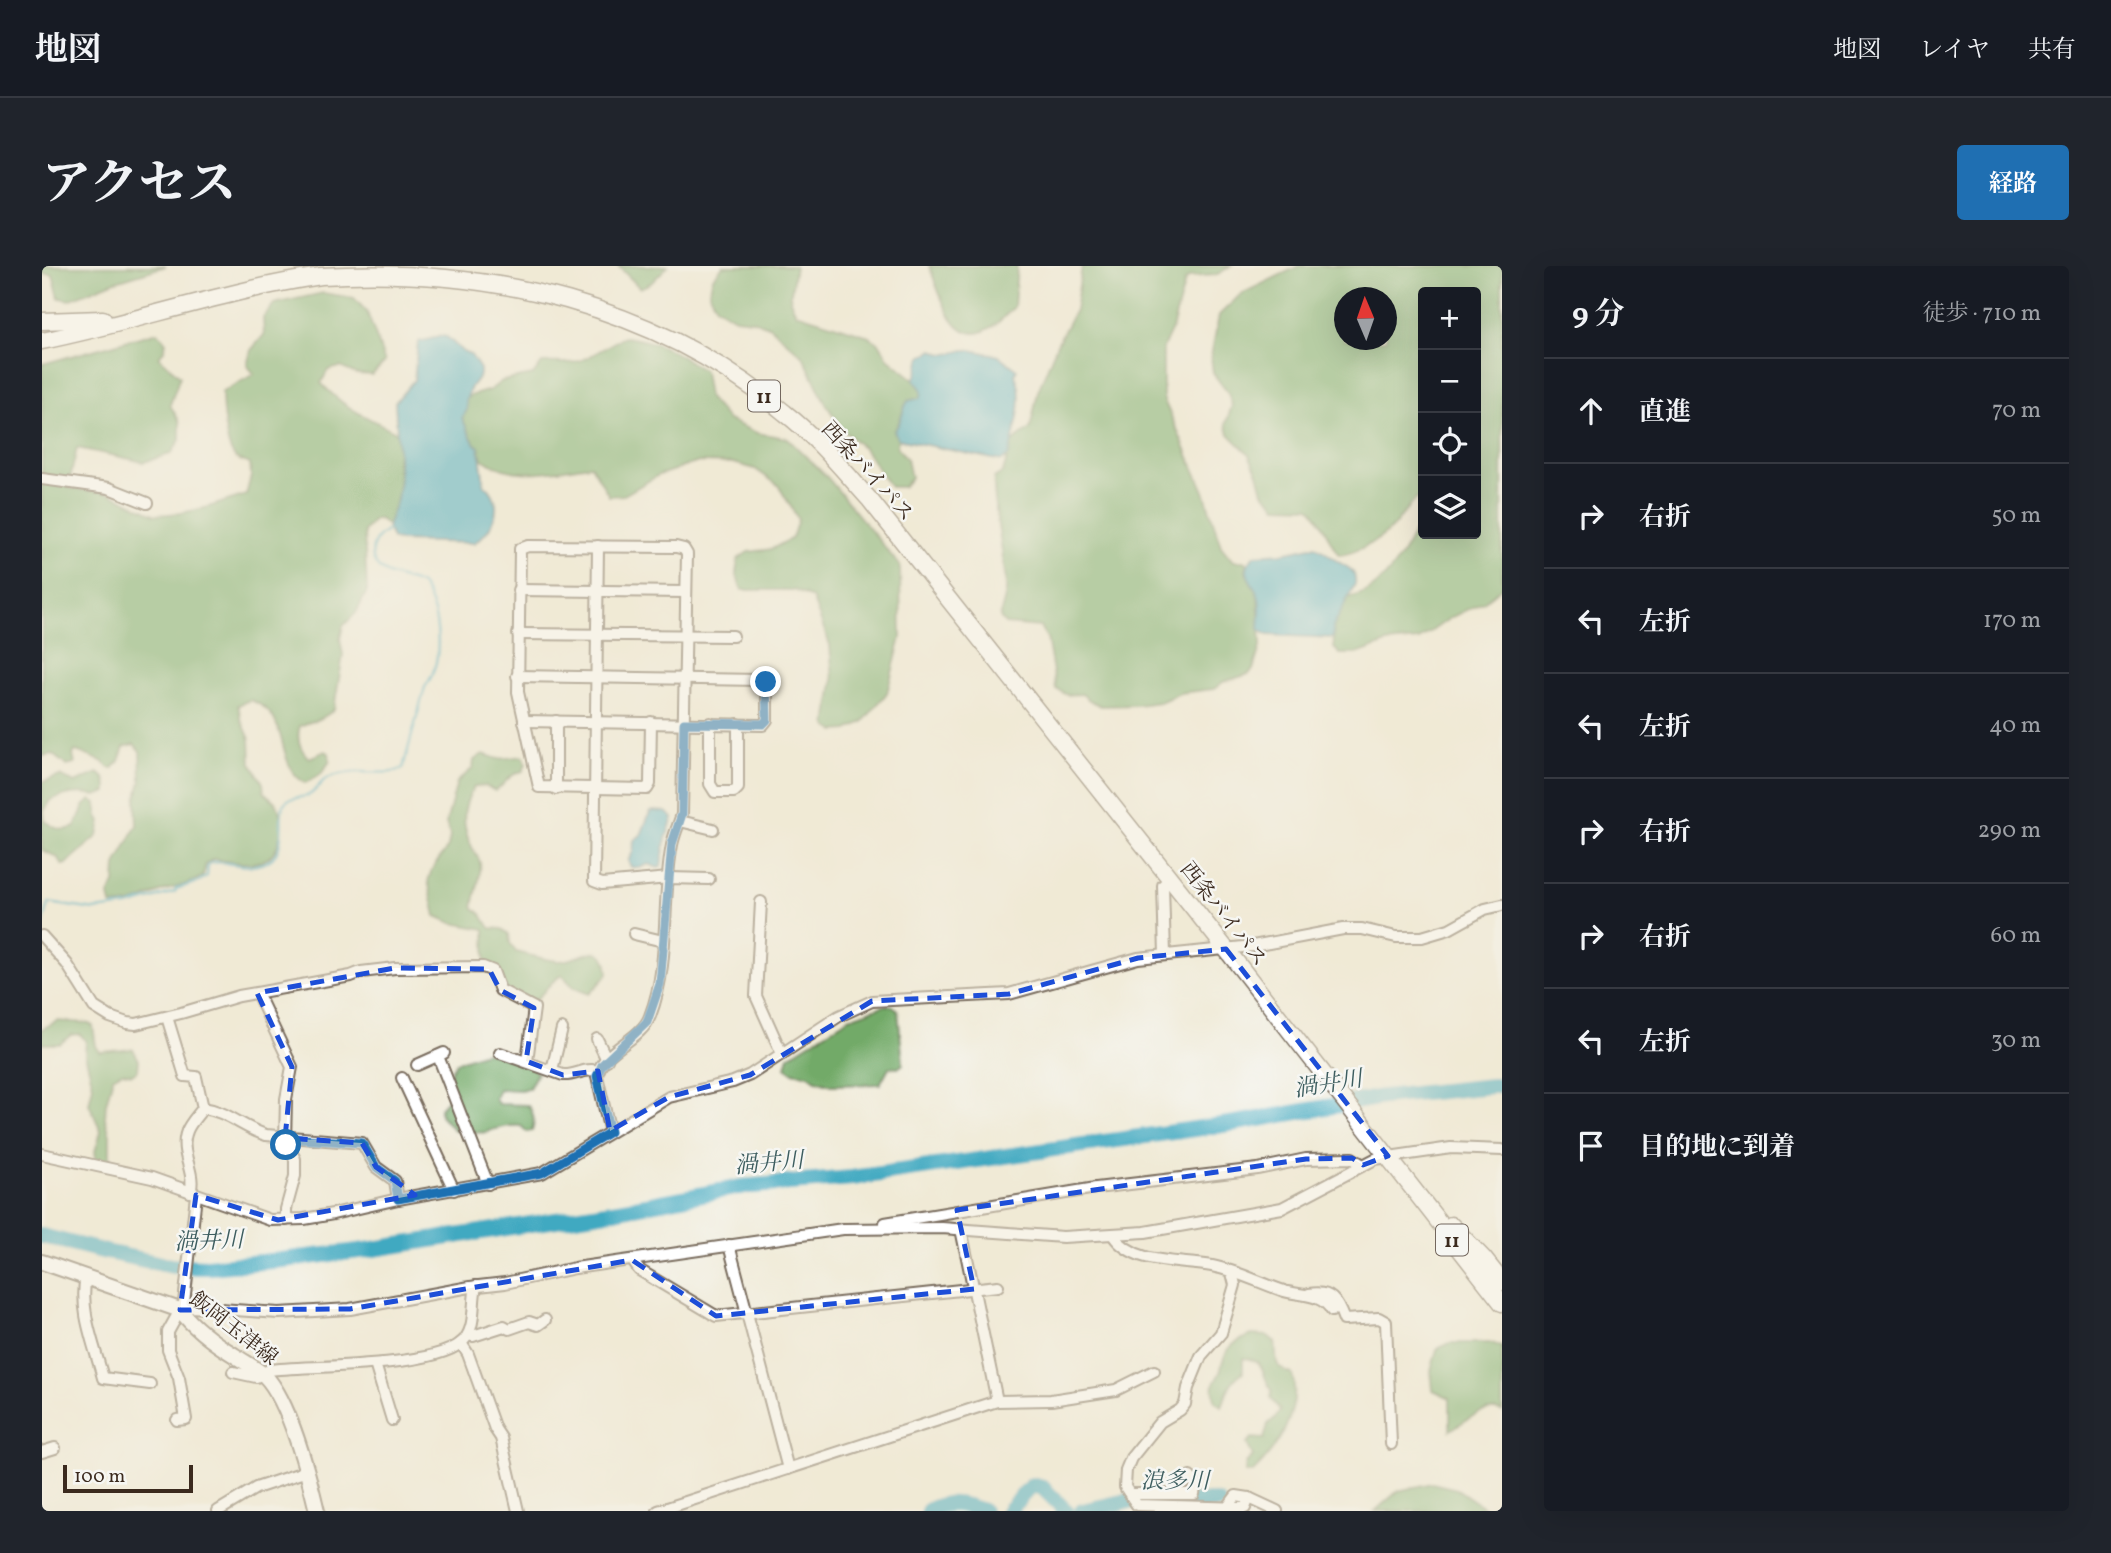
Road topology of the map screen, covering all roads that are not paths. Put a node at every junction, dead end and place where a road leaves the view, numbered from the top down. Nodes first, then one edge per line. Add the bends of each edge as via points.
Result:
1 (133, 318) junction
2 (42, 321) edge
3 (45, 340) edge
4 (42, 479) edge
5 (147, 503) dead end
6 (598, 546) junction
7 (518, 590) junction
8 (598, 591) junction
9 (686, 592) junction
10 (518, 634) junction
11 (597, 634) junction
12 (685, 636) junction
13 (733, 636) dead end
14 (517, 676) junction
15 (596, 677) junction
16 (684, 678) junction
17 (524, 721) junction
18 (556, 721) junction
19 (596, 721) junction
20 (651, 722) junction
21 (684, 723) junction
22 (710, 723) junction
23 (738, 724) junction
24 (556, 789) junction
25 (595, 789) junction
26 (680, 821) junction
27 (713, 829) dead end
28 (669, 878) junction
29 (709, 879) dead end
30 (1170, 879) junction
31 (761, 902) dead end
32 (1502, 905) edge
33 (634, 934) dead end
34 (42, 936) edge
35 (663, 941) junction
36 (1226, 949) junction
37 (1165, 954) junction
38 (257, 993) junction
39 (167, 1017) junction
40 (562, 1029) dead end
41 (597, 1039) dead end
42 (500, 1053) dead end
43 (782, 1054) junction
44 (607, 1060) junction
45 (527, 1061) junction
46 (415, 1065) dead end
47 (552, 1070) junction
48 (598, 1071) junction
49 (402, 1078) dead end
50 (203, 1108) junction
51 (610, 1132) junction
52 (285, 1138) junction
53 (1502, 1150) edge
54 (1383, 1151) junction
55 (42, 1154) edge
56 (1363, 1165) junction
57 (1404, 1176) junction
58 (488, 1184) junction
59 (454, 1190) junction
60 (193, 1194) junction
61 (398, 1199) junction
62 (286, 1220) junction
63 (865, 1227) junction
64 (961, 1229) junction
65 (1113, 1235) junction
66 (729, 1245) junction
67 (632, 1260) junction
68 (42, 1262) edge
69 (1232, 1273) junction
70 (86, 1276) junction
71 (1502, 1282) edge
72 (476, 1286) junction
73 (998, 1286) dead end
74 (974, 1289) junction
75 (1307, 1294) junction
76 (1502, 1303) edge
77 (182, 1307) junction
78 (1332, 1311) dead end
79 (746, 1313) junction
80 (545, 1320) dead end
81 (464, 1339) junction
82 (375, 1364) junction
83 (1154, 1371) dead end
84 (233, 1372) dead end
85 (262, 1373) junction
86 (150, 1384) dead end
87 (997, 1401) junction
88 (177, 1420) dead end
89 (393, 1420) dead end
90 (1391, 1444) dead end
91 (55, 1448) dead end
92 (42, 1452) edge
93 (788, 1469) junction
94 (307, 1471) junction
95 (1190, 1477) dead end
96 (1134, 1502) edge
97 (218, 1511) edge
98 (317, 1511) edge
99 (518, 1511) edge
100 (658, 1511) edge
101 (1277, 1511) edge

1 - 2 highway, 11
1 - 3 highway, 西条バイパス / 11
1 - 30 highway, 西条バイパス / 11 via 323,276 442,272 559,292 618,312 685,343 778,407 839,465
4 - 5 street via 110,488
6 - 7 street via 523,547
6 - 8 street
6 - 9 street via 684,549
7 - 8 street
7 - 10 street
8 - 9 street
8 - 11 street
9 - 12 street
10 - 11 street
10 - 14 street
11 - 12 street
11 - 15 street
12 - 13 street
12 - 16 street
14 - 15 street
14 - 17 street
15 - 16 street
15 - 19 street
16 - 21 street
16 - 23 street via 766,682 766,723
17 - 18 street
17 - 24 street via 537,784
18 - 19 street
18 - 24 street
19 - 20 street
19 - 25 street
20 - 21 street
20 - 25 street via 649,787
21 - 22 street
21 - 26 street
22 - 23 street
22 - 23 street via 710,784 715,792 738,788
24 - 25 street
25 - 28 street via 594,881
26 - 27 street
26 - 28 street
28 - 29 street
28 - 35 street
30 - 36 highway, 西条バイパス / 11
30 - 37 street via 1163,885
31 - 43 street via 756,996
32 - 36 street via 1431,935 1396,937 1343,929
33 - 35 street
34 - 39 street via 67,964 88,1001 101,1012 127,1023
35 - 44 street via 660,984 650,1017
36 - 37 street
36 - 54 highway, 西条バイパス / 11
37 - 43 street via 1009,993 872,1001 839,1016
38 - 39 street
38 - 45 street via 385,969 484,967 496,976 500,990 534,1008
38 - 52 street via 292,1067
39 - 50 street via 185,1076 196,1077
40 - 47 street
41 - 44 street
42 - 45 street
43 - 51 street via 741,1079 669,1097
44 - 48 street
45 - 47 street
46 - 58 street via 441,1054
47 - 48 street via 563,1075
48 - 51 street
49 - 59 street
50 - 52 street via 225,1113 252,1131
50 - 60 street via 184,1140
51 - 58 street via 542,1173
52 - 61 street via 362,1143 376,1167 395,1181
52 - 62 street via 295,1159
53 - 54 street
54 - 56 street
54 - 57 highway, 西条バイパス / 11
55 - 60 street via 152,1178
56 - 63 street via 1352,1158 1306,1159
56 - 65 street via 1282,1208
57 - 71 highway, 西条バイパス / 11
57 - 76 highway, 西条バイパス / 11
58 - 59 street
59 - 61 street
60 - 62 street via 270,1220
60 - 77 street
61 - 62 street
63 - 64 street
63 - 66 street
64 - 65 street via 1063,1237
64 - 74 street
65 - 69 street via 1143,1255
66 - 67 street
66 - 79 street
67 - 72 street
67 - 79 street via 639,1270 716,1316
68 - 70 main road, 飯岡玉津線
69 - 75 street
69 - 96 street via 1235,1284 1221,1333 1201,1356 1185,1404 1160,1422 1131,1458 1125,1487
70 - 77 main road, 飯岡玉津線
70 - 86 street via 86,1318 103,1378
72 - 77 street via 350,1309 298,1313
72 - 81 street via 473,1317
73 - 74 street
74 - 79 street
74 - 87 street
75 - 78 street
75 - 90 street via 1333,1297 1344,1320 1379,1318 1386,1322
77 - 85 main road, 飯岡玉津線 via 188,1321
77 - 88 street via 168,1332 168,1350 186,1419
79 - 93 street
80 - 81 street via 538,1325 504,1326
81 - 82 street via 452,1349
81 - 99 street via 501,1438
82 - 85 street
82 - 89 street
83 - 87 street via 1116,1390 1051,1400
84 - 85 street via 256,1377
85 - 94 main road, 飯岡玉津線 via 276,1392
87 - 93 street
91 - 92 street
93 - 100 street
94 - 97 street via 256,1488
94 - 98 main road, 飯岡玉津線
95 - 96 street via 1196,1484 1194,1494
96 - 101 street via 1245,1508 1248,1502

